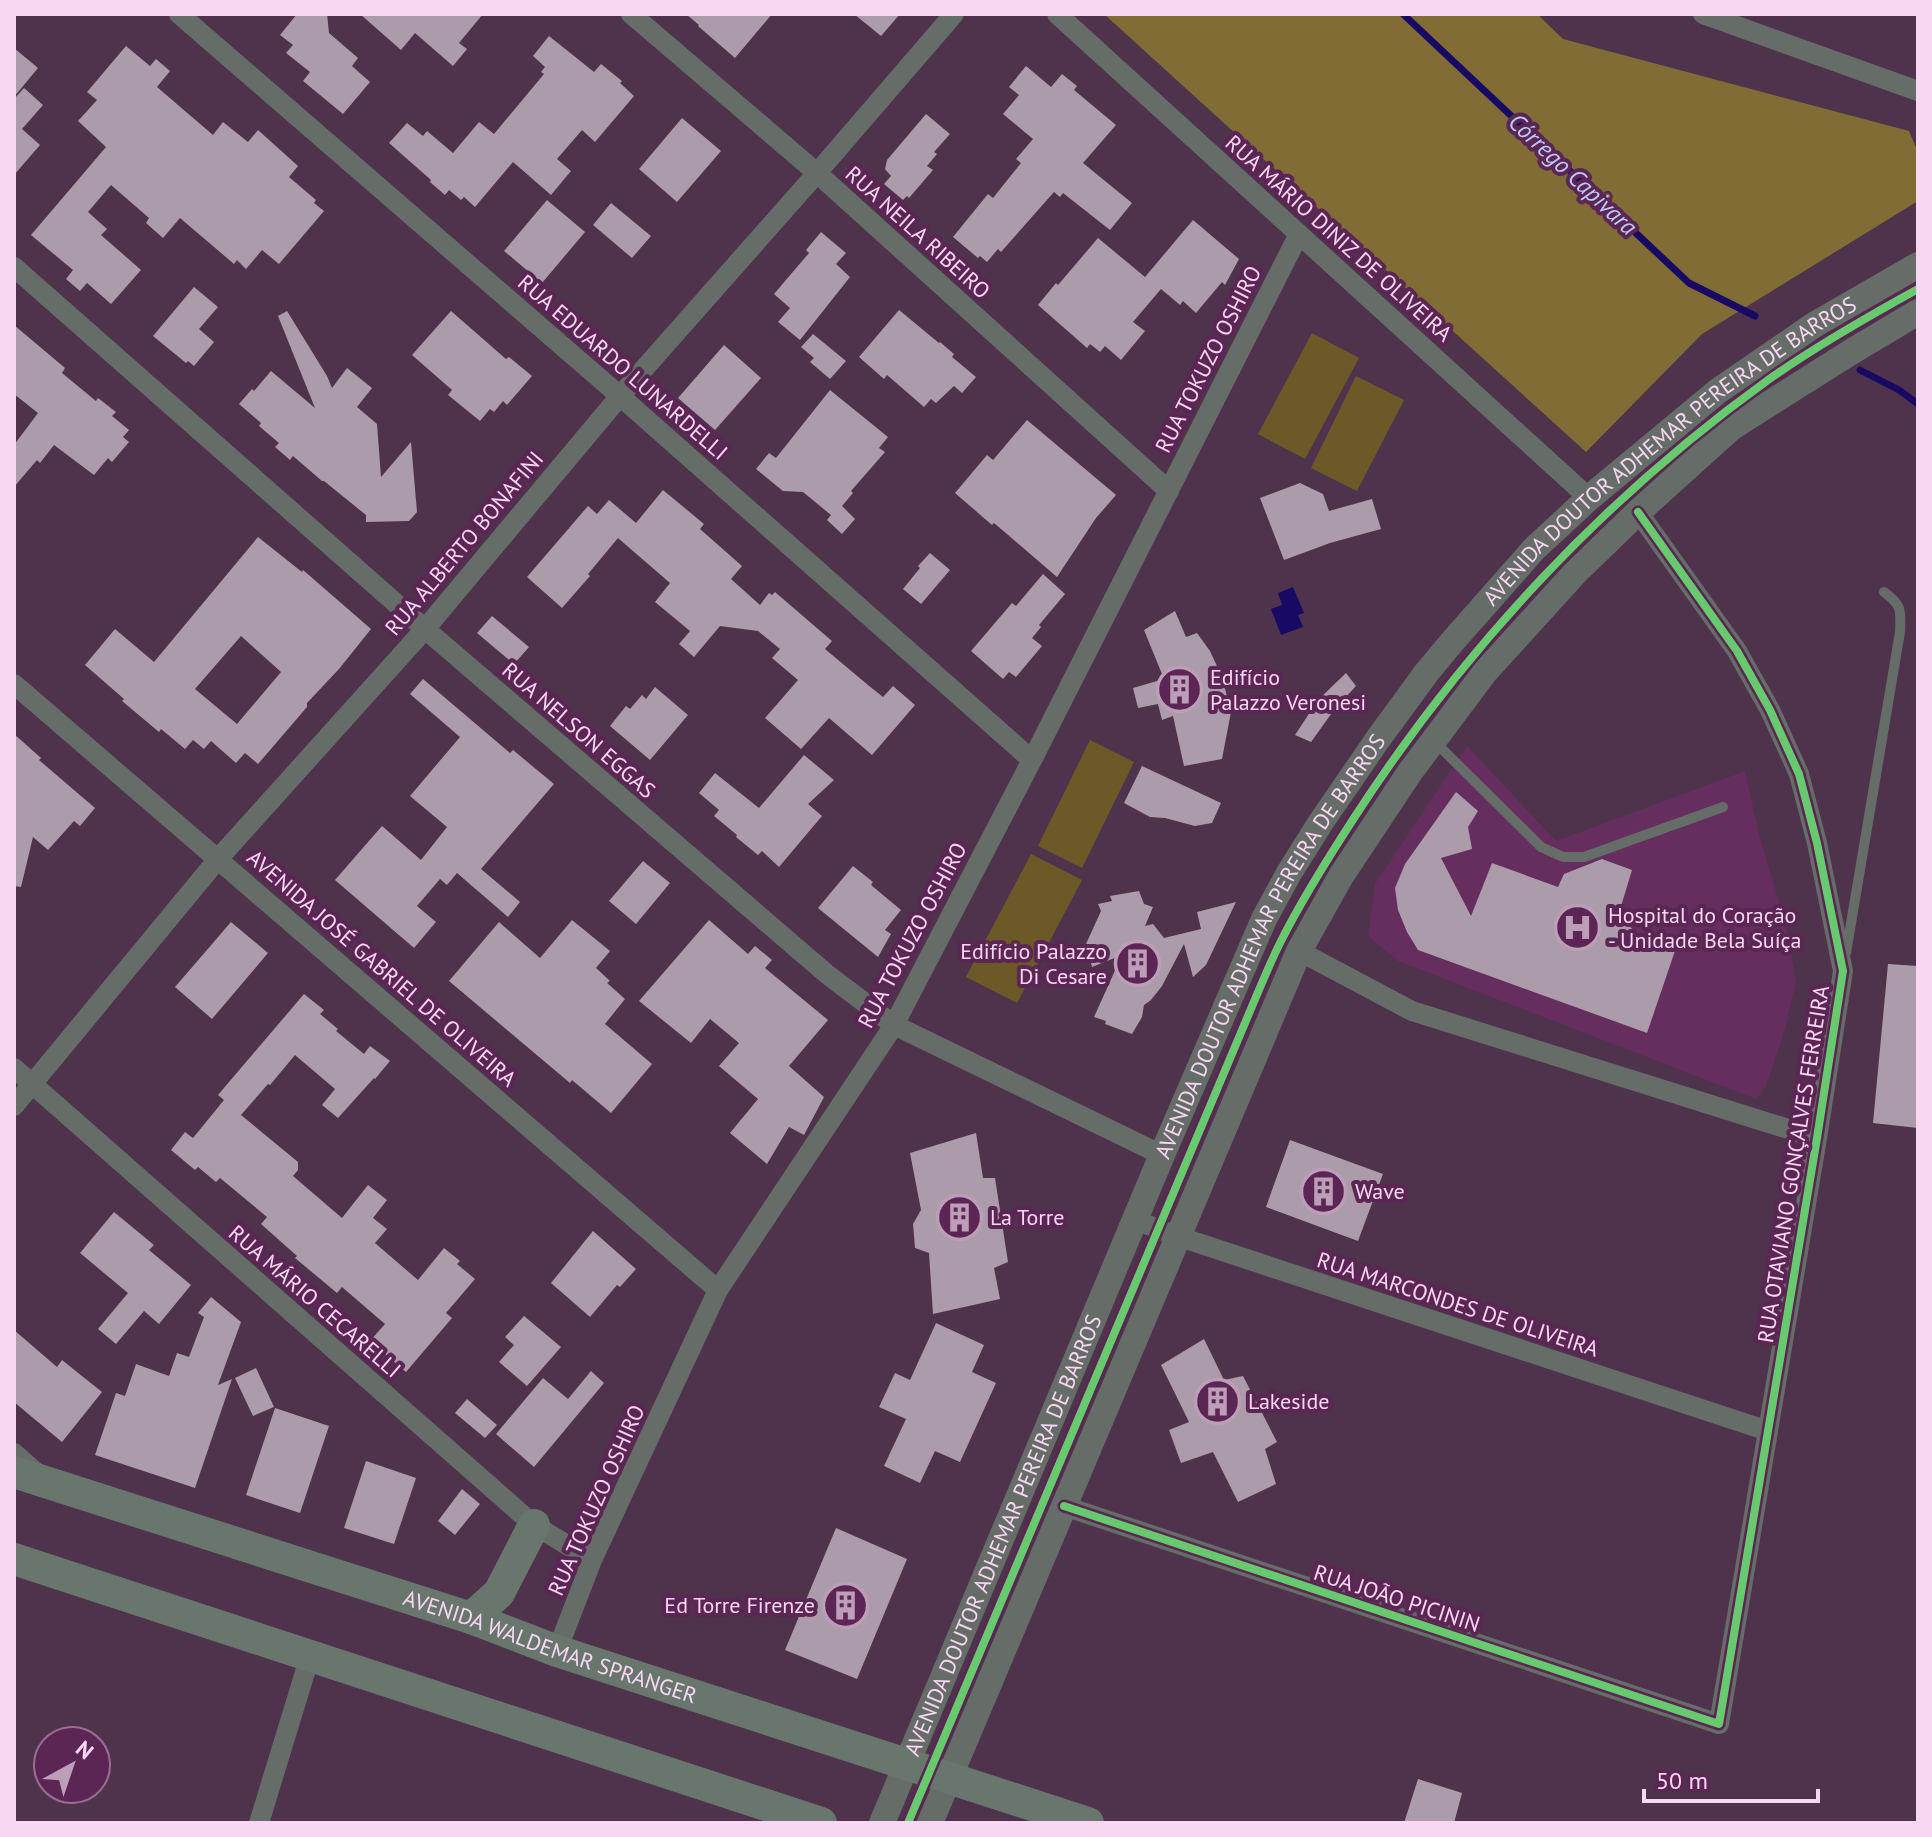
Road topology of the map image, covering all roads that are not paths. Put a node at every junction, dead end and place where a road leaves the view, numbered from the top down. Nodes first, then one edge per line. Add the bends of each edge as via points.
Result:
1 (179, 14) edge
2 (631, 14) edge
3 (954, 14) edge
4 (1057, 14) edge
5 (1703, 14) edge
6 (1918, 91) edge
7 (817, 173) junction
8 (1299, 234) junction
9 (1918, 265) edge
10 (14, 267) edge
11 (1918, 312) edge
12 (620, 396) junction
13 (1169, 491) junction
14 (1589, 498) junction
15 (1638, 512) junction
16 (1884, 592) dead end
17 (425, 629) junction
18 (14, 684) edge
19 (1434, 741) junction
20 (1032, 760) junction
21 (1723, 807) dead end
22 (218, 859) junction
23 (1299, 951) junction
24 (1843, 971) junction
25 (894, 1025) junction
26 (14, 1068) edge
27 (33, 1084) junction
28 (14, 1106) edge
29 (1817, 1138) junction
30 (1162, 1155) junction
31 (1135, 1220) junction
32 (1177, 1236) junction
33 (718, 1290) junction
34 (1768, 1431) junction
35 (14, 1453) edge
36 (14, 1472) edge
37 (52, 1485) junction
38 (1064, 1506) junction
39 (534, 1525) junction
40 (14, 1559) edge
41 (592, 1560) junction
42 (471, 1618) junction
43 (557, 1651) junction
44 (310, 1656) junction
45 (1719, 1724) joint
46 (907, 1763) junction
47 (949, 1777) junction
48 (259, 1823) edge
49 (821, 1823) edge
50 (882, 1823) edge
51 (930, 1823) edge
52 (1088, 1823) edge

1 - 12 street, RUA EDUARDO LUNARDELLI
2 - 7 street, RUA NEILA RIBEIRO
3 - 7 street, RUA ALBERTO BONAFINI
4 - 8 street, RUA MÁRIO DINIZ DE OLIVEIRA
5 - 6 street
7 - 12 street, RUA ALBERTO BONAFINI
7 - 13 street, RUA NEILA RIBEIRO
8 - 13 street, RUA TOKUZO OSHIRO
8 - 14 street, RUA MÁRIO DINIZ DE OLIVEIRA
9 - 14 street, AVENIDA DOUTOR ADHEMAR PEREIRA DE BARROS via 1814,325 1718,391
10 - 17 street, RUA NELSON EGGAS
11 - 15 street, AVENIDA DOUTOR ADHEMAR PEREIRA DE BARROS via 1731,428
12 - 17 street, RUA ALBERTO BONAFINI
12 - 20 street, RUA EDUARDO LUNARDELLI
13 - 20 street, RUA TOKUZO OSHIRO
14 - 30 street, AVENIDA DOUTOR ADHEMAR PEREIRA DE BARROS via 1534,549 1435,662 1321,822 1264,919
15 - 19 street, AVENIDA DOUTOR ADHEMAR PEREIRA DE BARROS via 1485,672
15 - 24 street, RUA OTAVIANO GONÇALVES FERREIRA via 1737,651 1799,774
16 - 24 lane via 1901,610 1900,632
17 - 22 street, RUA ALBERTO BONAFINI
17 - 25 street, RUA NELSON EGGAS via 828,975
18 - 22 street, AVENIDA JOSÉ GABRIEL DE OLIVEIRA
19 - 21 lane via 1541,847 1563,857 1584,857
19 - 23 street, AVENIDA DOUTOR ADHEMAR PEREIRA DE BARROS via 1341,876
20 - 25 street, RUA TOKUZO OSHIRO
22 - 27 street, RUA ALBERTO BONAFINI
22 - 33 street, AVENIDA JOSÉ GABRIEL DE OLIVEIRA
23 - 29 street via 1412,1011
23 - 32 street, AVENIDA DOUTOR ADHEMAR PEREIRA DE BARROS
24 - 29 street, RUA OTAVIANO GONÇALVES FERREIRA
25 - 30 street, RUA NELSON EGGAS
25 - 33 street, RUA TOKUZO OSHIRO
26 - 27 street, RUA MÁRIO CECARELLI
27 - 28 street, RUA ALBERTO BONAFINI
27 - 39 street, RUA MÁRIO CECARELLI
29 - 34 street, RUA OTAVIANO GONÇALVES FERREIRA
30 - 31 street, AVENIDA DOUTOR ADHEMAR PEREIRA DE BARROS
31 - 32 street, RUA MARCONDES DE OLIVEIRA
31 - 46 street, AVENIDA DOUTOR ADHEMAR PEREIRA DE BARROS
32 - 34 street, RUA MARCONDES DE OLIVEIRA
32 - 38 street, AVENIDA DOUTOR ADHEMAR PEREIRA DE BARROS
33 - 41 street, RUA TOKUZO OSHIRO
34 - 45 street, RUA OTAVIANO GONÇALVES FERREIRA
35 - 37 street
36 - 37 main road, AVENIDA WALDEMAR SPRANGER
37 - 42 main road, AVENIDA WALDEMAR SPRANGER
38 - 45 street, RUA JOÃO PICININ
38 - 47 street, AVENIDA DOUTOR ADHEMAR PEREIRA DE BARROS
39 - 41 street, RUA MÁRIO CECARELLI
39 - 42 main road via 499,1593
40 - 44 main road
41 - 43 street, RUA TOKUZO OSHIRO
42 - 43 main road, AVENIDA WALDEMAR SPRANGER
43 - 46 main road, AVENIDA WALDEMAR SPRANGER
44 - 48 street
44 - 49 main road via 767,1810
46 - 47 main road, AVENIDA WALDEMAR SPRANGER
46 - 50 street, AVENIDA DOUTOR ADHEMAR PEREIRA DE BARROS
47 - 51 street, AVENIDA DOUTOR ADHEMAR PEREIRA DE BARROS
47 - 52 main road, AVENIDA WALDEMAR SPRANGER

